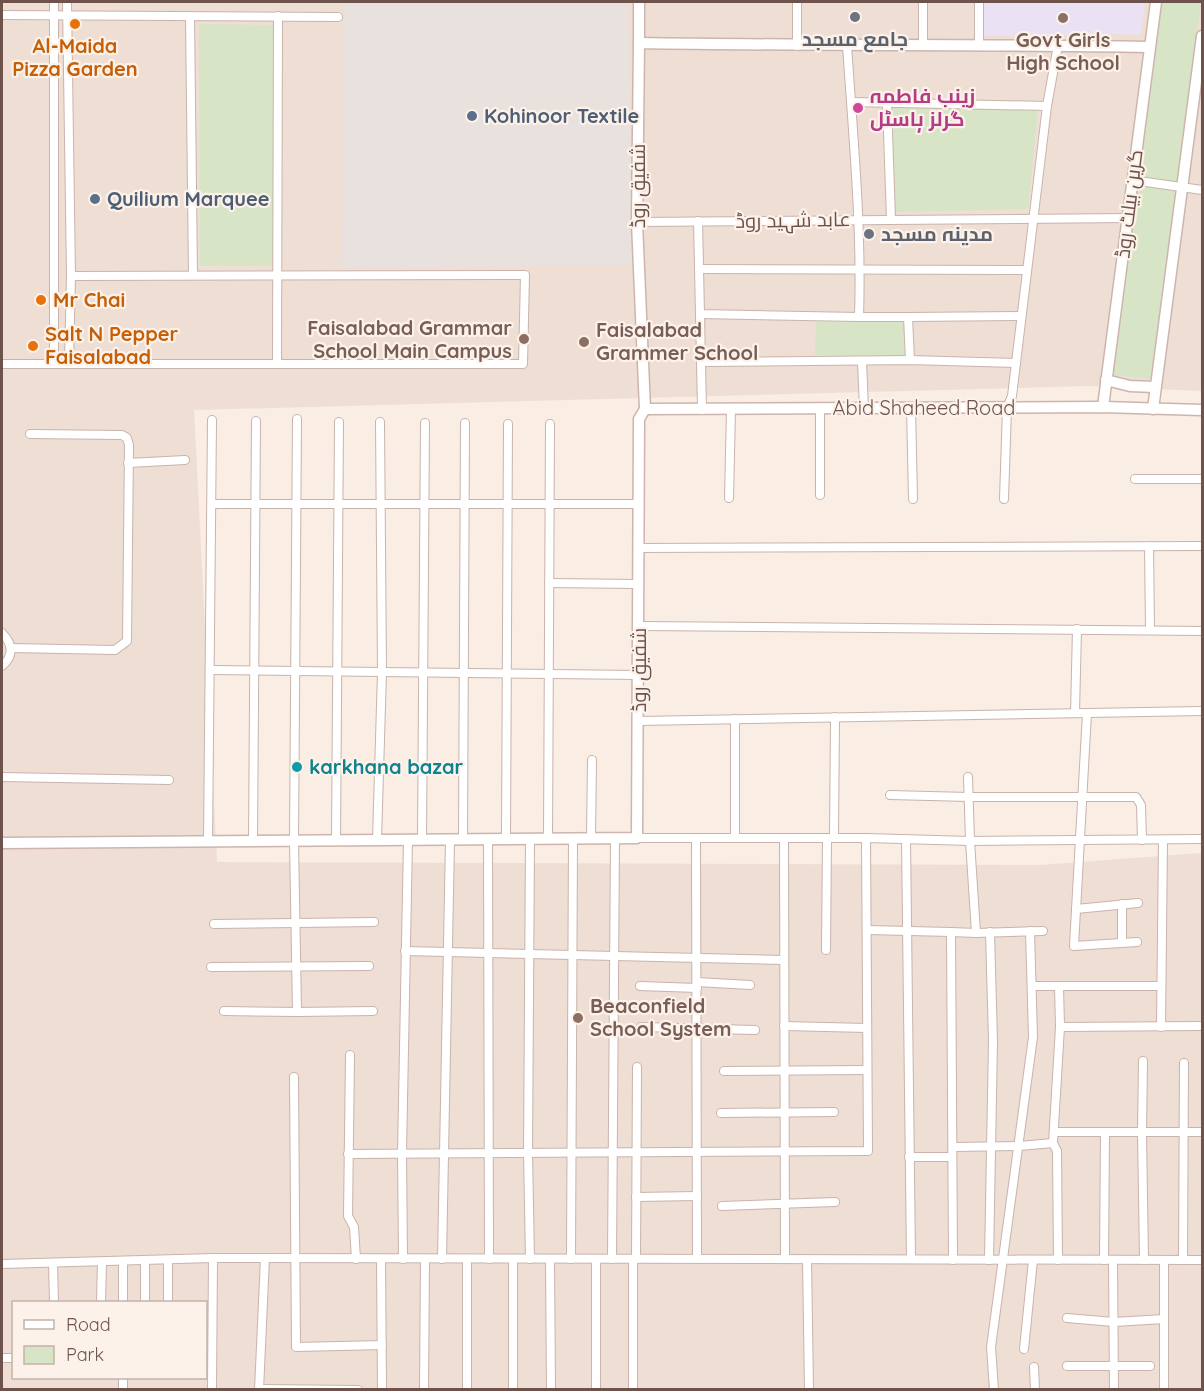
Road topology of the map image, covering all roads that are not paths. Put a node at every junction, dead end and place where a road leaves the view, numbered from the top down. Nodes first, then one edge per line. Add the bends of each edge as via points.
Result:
1 (54, 2) edge
2 (67, 2) edge
3 (639, 2) edge
4 (797, 2) edge
5 (923, 2) edge
6 (979, 2) edge
7 (1156, 2) edge
8 (67, 14) junction
9 (2, 15) edge
10 (54, 15) junction
11 (190, 16) junction
12 (278, 16) junction
13 (338, 17) dead end
14 (1203, 36) edge
15 (639, 43) junction
16 (979, 44) junction
17 (847, 45) junction
18 (1058, 45) junction
19 (797, 46) junction
20 (923, 46) junction
21 (1149, 47) junction
22 (851, 102) junction
23 (887, 103) junction
24 (1047, 106) junction
25 (1132, 180) junction
26 (1182, 188) junction
27 (1203, 190) edge
28 (1128, 218) junction
29 (859, 219) junction
30 (891, 219) junction
31 (1033, 219) junction
32 (698, 221) junction
33 (637, 222) junction
34 (699, 269) junction
35 (861, 269) junction
36 (1027, 270) junction
37 (193, 275) junction
38 (279, 275) junction
39 (71, 276) junction
40 (700, 314) junction
41 (1021, 316) junction
42 (859, 317) junction
43 (908, 317) junction
44 (910, 360) junction
45 (862, 361) junction
46 (277, 362) junction
47 (701, 362) junction
48 (54, 363) junction
49 (69, 363) junction
50 (1016, 363) junction
51 (2, 364) edge
52 (1106, 380) junction
53 (1155, 387) junction
54 (1103, 407) junction
55 (911, 408) junction
56 (1007, 408) junction
57 (645, 409) junction
58 (820, 409) junction
59 (864, 409) junction
60 (1153, 409) junction
61 (702, 410) junction
62 (731, 410) junction
63 (1203, 410) edge
64 (297, 419) dead end
65 (212, 420) dead end
66 (256, 421) dead end
67 (339, 422) dead end
68 (380, 422) dead end
69 (425, 423) dead end
70 (465, 423) dead end
71 (508, 424) dead end
72 (550, 424) dead end
73 (30, 435) dead end
74 (185, 460) dead end
75 (128, 462) junction
76 (1135, 479) dead end
77 (1203, 479) edge
78 (820, 495) dead end
79 (729, 498) dead end
80 (913, 499) dead end
81 (1004, 500) dead end
82 (212, 504) junction
83 (256, 504) junction
84 (296, 504) junction
85 (338, 504) junction
86 (380, 504) junction
87 (424, 504) junction
88 (464, 504) junction
89 (508, 504) junction
90 (550, 504) junction
91 (639, 504) junction
92 (1149, 546) junction
93 (1203, 546) edge
94 (639, 548) junction
95 (549, 583) junction
96 (639, 584) junction
97 (639, 626) junction
98 (1077, 630) junction
99 (1150, 630) junction
100 (1203, 631) edge
101 (2, 633) edge
102 (11, 648) junction
103 (2, 666) edge
104 (211, 670) junction
105 (254, 671) junction
106 (295, 671) junction
107 (337, 672) junction
108 (382, 672) junction
109 (423, 672) junction
110 (464, 673) junction
111 (507, 673) junction
112 (549, 674) junction
113 (639, 675) junction
114 (1203, 711) edge
115 (1075, 713) junction
116 (1087, 713) junction
117 (835, 717) junction
118 (735, 719) junction
119 (639, 721) junction
120 (591, 760) dead end
121 (2, 777) edge
122 (968, 777) dead end
123 (169, 780) dead end
124 (890, 795) dead end
125 (969, 797) junction
126 (1082, 797) junction
127 (591, 838) junction
128 (615, 838) junction
129 (637, 838) junction
130 (696, 838) junction
131 (735, 838) junction
132 (784, 838) junction
133 (830, 838) junction
134 (866, 838) junction
135 (488, 839) junction
136 (506, 839) junction
137 (530, 839) junction
138 (548, 839) junction
139 (573, 839) junction
140 (906, 839) junction
141 (1203, 839) edge
142 (377, 840) junction
143 (408, 840) junction
144 (422, 840) junction
145 (450, 840) junction
146 (463, 840) junction
147 (1079, 840) junction
148 (1142, 840) junction
149 (1163, 840) junction
150 (253, 841) junction
151 (294, 841) junction
152 (336, 841) junction
153 (969, 841) junction
154 (208, 842) junction
155 (2, 843) edge
156 (1138, 903) dead end
157 (1122, 904) junction
158 (1076, 909) junction
159 (374, 922) dead end
160 (214, 924) dead end
161 (296, 924) junction
162 (867, 930) junction
163 (907, 931) junction
164 (1043, 931) dead end
165 (951, 932) junction
166 (990, 932) junction
167 (1030, 932) junction
168 (976, 933) junction
169 (1137, 942) dead end
170 (1122, 943) junction
171 (826, 950) dead end
172 (405, 951) junction
173 (448, 952) junction
174 (489, 953) junction
175 (530, 954) junction
176 (572, 955) junction
177 (614, 956) junction
178 (696, 957) junction
179 (783, 960) junction
180 (369, 966) dead end
181 (211, 967) dead end
182 (297, 968) junction
183 (697, 985) junction
184 (750, 985) dead end
185 (640, 986) dead end
186 (1032, 986) junction
187 (1059, 986) junction
188 (1161, 986) junction
189 (224, 1011) dead end
190 (373, 1011) dead end
191 (297, 1012) junction
192 (784, 1026) junction
193 (1203, 1026) edge
194 (641, 1027) dead end
195 (697, 1027) junction
196 (1060, 1027) junction
197 (1161, 1027) junction
198 (867, 1028) junction
199 (755, 1030) dead end
200 (350, 1055) dead end
201 (1143, 1061) dead end
202 (1184, 1062) dead end
203 (637, 1067) dead end
204 (867, 1070) junction
205 (724, 1071) dead end
206 (784, 1071) junction
207 (294, 1077) dead end
208 (834, 1112) dead end
209 (721, 1113) dead end
210 (785, 1113) junction
211 (1054, 1132) junction
212 (1105, 1132) junction
213 (1142, 1132) junction
214 (1185, 1132) junction
215 (1203, 1132) edge
216 (1053, 1143) junction
217 (1019, 1146) junction
218 (953, 1147) junction
219 (991, 1147) junction
220 (785, 1152) junction
221 (444, 1153) junction
222 (489, 1153) junction
223 (528, 1153) junction
224 (571, 1153) junction
225 (612, 1153) junction
226 (636, 1153) junction
227 (698, 1153) junction
228 (348, 1154) junction
229 (402, 1154) junction
230 (909, 1156) junction
231 (952, 1157) junction
232 (698, 1196) junction
233 (636, 1197) junction
234 (835, 1202) dead end
235 (785, 1204) junction
236 (722, 1206) dead end
237 (213, 1258) junction
238 (265, 1258) junction
239 (296, 1258) junction
240 (356, 1259) junction
241 (381, 1259) junction
242 (404, 1259) junction
243 (425, 1259) junction
244 (442, 1259) junction
245 (466, 1259) junction
246 (489, 1259) junction
247 (513, 1259) junction
248 (530, 1259) junction
249 (550, 1259) junction
250 (571, 1259) junction
251 (596, 1259) junction
252 (612, 1259) junction
253 (634, 1259) junction
254 (697, 1259) junction
255 (786, 1259) junction
256 (807, 1259) junction
257 (910, 1259) junction
258 (168, 1260) junction
259 (953, 1260) junction
260 (989, 1260) junction
261 (1002, 1260) junction
262 (1033, 1260) junction
263 (1058, 1260) junction
264 (1104, 1260) junction
265 (1113, 1260) junction
266 (1144, 1260) junction
267 (1164, 1260) junction
268 (1183, 1260) junction
269 (1203, 1260) edge
270 (123, 1261) junction
271 (145, 1261) junction
272 (102, 1262) junction
273 (53, 1263) junction
274 (2, 1264) edge
275 (54, 1301) edge
276 (100, 1301) edge
277 (123, 1301) edge
278 (145, 1301) edge
279 (168, 1301) edge
280 (1067, 1318) dead end
281 (1164, 1319) junction
282 (1114, 1322) junction
283 (382, 1345) junction
284 (1024, 1349) dead end
285 (1066, 1365) dead end
286 (1114, 1366) junction
287 (1150, 1366) dead end
288 (1034, 1367) dead end
289 (212, 1389) edge
290 (259, 1389) edge
291 (358, 1389) edge
292 (382, 1389) edge
293 (424, 1389) edge
294 (466, 1389) edge
295 (513, 1389) edge
296 (551, 1389) edge
297 (596, 1389) edge
298 (633, 1389) edge
299 (809, 1389) edge
300 (994, 1389) edge
301 (1035, 1389) edge
302 (1114, 1389) edge
303 (1164, 1389) edge

1 - 10 street
2 - 8 street
3 - 15 street, شفیق روڈ
4 - 19 street
5 - 20 street
6 - 16 street
7 - 21 street, گرین بیلٹ روڈ
8 - 10 street
8 - 11 street
8 - 39 street
9 - 10 street
10 - 48 street
11 - 12 street
11 - 37 street
12 - 13 street
12 - 38 street
14 - 26 street
15 - 19 street
15 - 33 street, شفیق روڈ
16 - 18 street
16 - 20 street
17 - 19 street
17 - 20 street
17 - 22 street
18 - 21 street
18 - 24 street
21 - 25 street, گرین بیلٹ روڈ
22 - 23 street
22 - 29 street
23 - 24 street
23 - 30 street
24 - 31 street
25 - 26 street
25 - 28 street, گرین بیلٹ روڈ
26 - 27 street
26 - 53 street
28 - 31 street, عابد شہید روڈ
28 - 52 street, گرین بیلٹ روڈ
29 - 30 street, عابد شہید روڈ
29 - 32 street, عابد شہید روڈ
29 - 35 street
30 - 31 street, عابد شہید روڈ
31 - 36 street
32 - 33 street, عابد شہید روڈ
32 - 34 street
33 - 57 street, شفیق روڈ
34 - 35 street
34 - 40 street
35 - 36 street
35 - 42 street
36 - 41 street
37 - 38 street
37 - 39 street
38 - 46 street
38 - 46 street via 525,275 523,364
39 - 49 street
40 - 42 street
40 - 47 street
41 - 43 street
41 - 50 street
42 - 43 street
43 - 44 street
44 - 45 street
44 - 50 street
45 - 47 street
45 - 59 street
46 - 49 street
47 - 61 street
48 - 49 street
48 - 51 street
50 - 56 street
52 - 53 street
52 - 54 street, گرین بیلٹ روڈ
53 - 60 street
54 - 56 street, Abid Shaheed Road
54 - 60 street, Abid Shaheed Road
55 - 56 street, Abid Shaheed Road
55 - 59 street, Abid Shaheed Road
55 - 80 street
56 - 81 street
57 - 61 street, Abid Shaheed Road
57 - 91 street, شفیق روڈ via 639,419
58 - 59 street, Abid Shaheed Road
58 - 62 street, Abid Shaheed Road
58 - 78 street
60 - 63 street, Abid Shaheed Road
61 - 62 street, Abid Shaheed Road
62 - 79 street
64 - 84 street
65 - 82 street
66 - 83 street
67 - 85 street
68 - 86 street
69 - 87 street
70 - 88 street
71 - 89 street
72 - 90 street
73 - 75 street via 122,435 129,445
74 - 75 street
75 - 102 street via 127,641 115,650
76 - 77 street
82 - 83 street
82 - 104 street
83 - 84 street
83 - 105 street
84 - 85 street
84 - 106 street
85 - 86 street
85 - 107 street
86 - 87 street
86 - 108 street
87 - 88 street
87 - 109 street
88 - 89 street
88 - 110 street
89 - 90 street
89 - 111 street
90 - 91 street
90 - 95 street
91 - 94 street, شفیق روڈ
92 - 93 street
92 - 94 street
92 - 99 street
94 - 96 street, شفیق روڈ
95 - 96 street
95 - 112 street
96 - 97 street, شفیق روڈ
97 - 98 street
97 - 113 street, شفیق روڈ
98 - 99 street
98 - 115 street
99 - 100 street
101 - 102 street
102 - 103 street via 10,658
104 - 105 street
104 - 154 street
105 - 106 street
105 - 150 street
106 - 107 street
106 - 151 street
107 - 108 street
107 - 152 street
108 - 109 street
108 - 142 street
109 - 110 street
109 - 144 street
110 - 111 street
110 - 146 street
111 - 112 street
111 - 136 street
112 - 113 street
112 - 138 street
113 - 119 street, شفیق روڈ
114 - 116 street
115 - 116 street
115 - 117 street
116 - 126 street
117 - 118 street
117 - 133 street
118 - 119 street
118 - 131 street
119 - 129 street, شفیق روڈ
120 - 127 street
121 - 123 street
122 - 125 street
124 - 125 street
125 - 126 street
125 - 153 street
126 - 147 street
126 - 148 street via 1136,797 1142,806
127 - 128 street
127 - 139 street
128 - 129 street
128 - 177 street
129 - 130 street
130 - 131 street
130 - 178 street
131 - 132 street
132 - 133 street
132 - 179 street
133 - 134 street
133 - 171 street
134 - 140 street
134 - 162 street
135 - 136 street
135 - 146 street
135 - 174 street
136 - 137 street
137 - 138 street
137 - 175 street
138 - 139 street
139 - 176 street
140 - 153 street
140 - 163 street
141 - 149 street
142 - 143 street
142 - 152 street
143 - 144 street
143 - 172 street
144 - 145 street
145 - 146 street
145 - 173 street
147 - 148 street
147 - 153 street
147 - 158 street
148 - 149 street
149 - 188 street
150 - 151 street
150 - 154 street
151 - 152 street
151 - 161 street
153 - 168 street
154 - 155 street
156 - 157 street
157 - 158 street
157 - 170 street
158 - 170 street via 1074,946
159 - 161 street
160 - 161 street
161 - 182 street
162 - 163 street
162 - 198 street
163 - 165 street
163 - 230 street
164 - 167 street
165 - 168 street
165 - 218 street
166 - 167 street
166 - 168 street
166 - 219 street
167 - 186 street
169 - 170 street
172 - 173 street
172 - 229 street
173 - 174 street
173 - 221 street
174 - 175 street
174 - 222 street
175 - 176 street
175 - 223 street
176 - 177 street
176 - 224 street
177 - 178 street
177 - 225 street
178 - 179 street
178 - 183 street
179 - 192 street
180 - 182 street
181 - 182 street
182 - 191 street
183 - 184 street
183 - 185 street
183 - 195 street
186 - 187 street
186 - 217 street via 1033,1037
187 - 188 street
187 - 196 street
188 - 197 street
189 - 191 street
190 - 191 street
192 - 198 street
192 - 206 street
193 - 197 street
194 - 195 street
195 - 199 street
195 - 227 street
196 - 197 street
196 - 211 street
198 - 204 street
200 - 228 street
201 - 213 street
202 - 214 street
203 - 226 street
204 - 206 street
204 - 220 street via 868,1151
205 - 206 street
206 - 210 street
207 - 239 street
208 - 210 street
209 - 210 street
210 - 220 street
211 - 212 street
211 - 216 street
212 - 213 street
212 - 264 street
213 - 214 street
213 - 266 street
214 - 215 street
214 - 268 street
216 - 217 street
216 - 263 street via 1057,1151
217 - 219 street
217 - 261 street
218 - 219 street
218 - 231 street
219 - 260 street
220 - 227 street
220 - 235 street
221 - 222 street
221 - 229 street
221 - 244 street
222 - 223 street
222 - 246 street
223 - 224 street
223 - 248 street
224 - 225 street
224 - 250 street
225 - 226 street
225 - 252 street
226 - 227 street
226 - 233 street
227 - 232 street
228 - 229 street
228 - 240 street via 348,1216 354,1227
229 - 242 street
230 - 231 street
230 - 257 street
231 - 259 street
232 - 233 street
232 - 254 street
233 - 253 street
234 - 235 street
235 - 236 street
235 - 255 street
237 - 238 street
237 - 258 street
237 - 289 street
238 - 239 street
238 - 290 street
239 - 240 street
239 - 283 street via 296,1347
240 - 241 street
241 - 242 street
241 - 283 street
242 - 243 street
243 - 244 street
243 - 293 street
244 - 245 street
245 - 246 street
245 - 294 street
246 - 247 street
247 - 248 street
247 - 295 street
248 - 249 street
249 - 250 street
249 - 296 street
250 - 251 street
251 - 252 street
251 - 297 street
252 - 253 street
253 - 254 street
253 - 298 street
254 - 255 street
255 - 256 street
256 - 257 street
256 - 299 street
257 - 259 street
258 - 271 street
258 - 279 street
259 - 260 street
260 - 261 street
261 - 262 street
261 - 300 street via 991,1347
262 - 263 street
262 - 284 street
263 - 264 street
264 - 265 street
265 - 266 street
265 - 282 street
266 - 267 street
267 - 268 street
267 - 281 street
268 - 269 street
270 - 271 street
270 - 272 street
270 - 277 street
271 - 278 street
272 - 273 street
272 - 276 street
273 - 274 street
273 - 275 street
280 - 282 street
281 - 282 street
281 - 303 street
282 - 286 street
283 - 292 street
285 - 286 street
286 - 287 street
286 - 302 street
288 - 301 street
290 - 291 street

